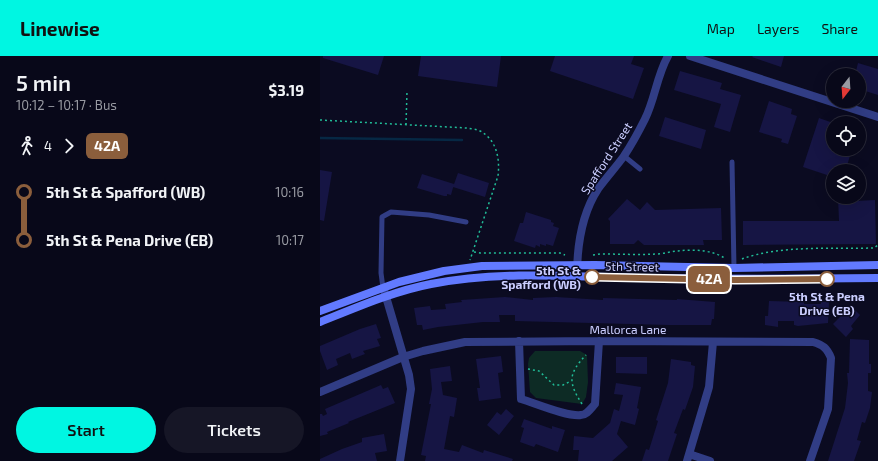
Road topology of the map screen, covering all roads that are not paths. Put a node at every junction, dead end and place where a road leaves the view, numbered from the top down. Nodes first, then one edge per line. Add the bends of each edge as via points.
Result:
1 (668, 56) edge
2 (690, 56) edge
3 (878, 117) edge
4 (624, 156) junction
5 (732, 162) dead end
6 (640, 169) dead end
7 (466, 222) dead end
8 (577, 265) junction
9 (878, 265) edge
10 (734, 268) junction
11 (577, 276) junction
12 (878, 278) edge
13 (383, 288) junction
14 (386, 297) junction
15 (320, 311) edge
16 (320, 322) edge
17 (519, 341) junction
18 (599, 341) junction
19 (713, 342) junction
20 (403, 357) junction
21 (320, 392) edge
22 (688, 458) edge
23 (400, 461) edge
24 (710, 461) edge
25 (810, 461) edge

1 - 4 street, Spafford Street via 647,116
2 - 3 street
4 - 6 lane
4 - 8 street, Spafford Street via 598,190 585,216 580,233
5 - 10 lane
7 - 13 lane via 429,215 391,212 382,217
8 - 10 main road, 5th Street
8 - 11 street, Spafford Street
8 - 13 main road, 5th Street via 482,266 444,271
9 - 10 main road, 5th Street
11 - 12 main road, 5th Street via 735,280
11 - 14 main road, 5th Street via 473,278 429,284
13 - 14 street
13 - 15 main road, 5th Street
14 - 16 main road, 5th Street
14 - 20 street
17 - 18 street, Mallorca Lane
17 - 18 street via 521,399 571,415 582,415 590,411 595,404
17 - 20 street, Mallorca Lane via 465,342
18 - 19 street, Mallorca Lane
19 - 22 street via 709,387
19 - 25 street, Mallorca Lane via 812,342 822,345 828,351 831,358 828,409
20 - 21 street, Mallorca Lane
20 - 23 street via 411,389
22 - 24 street

